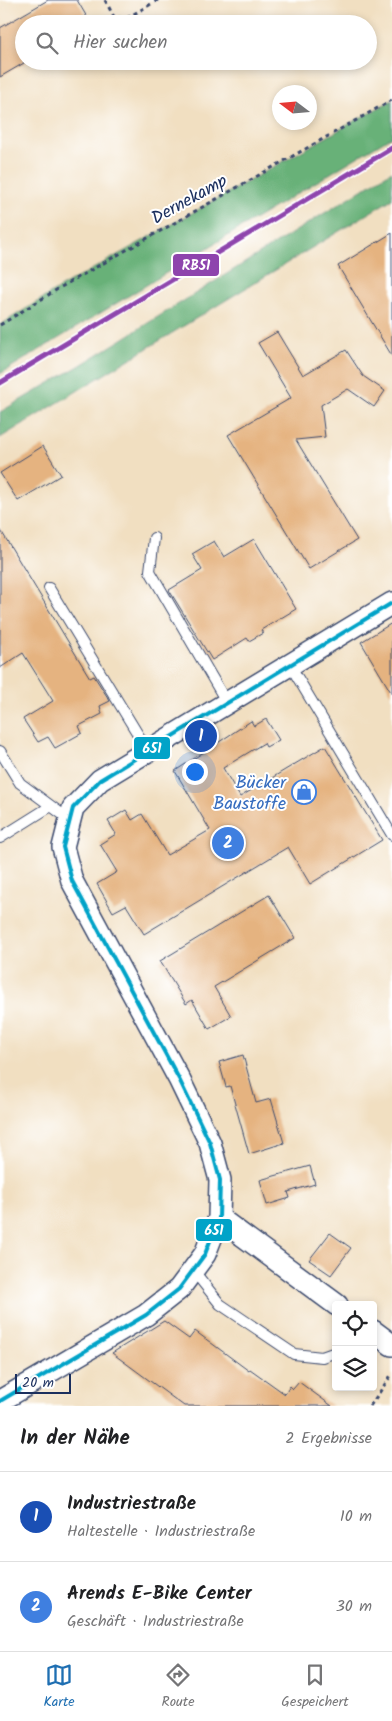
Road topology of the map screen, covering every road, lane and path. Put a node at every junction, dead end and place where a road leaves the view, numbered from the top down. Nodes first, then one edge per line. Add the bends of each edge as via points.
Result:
1 (105, 0) edge
2 (158, 0) edge
3 (113, 15) edge
4 (132, 15) edge
5 (392, 100) edge
6 (0, 325) edge
7 (154, 538) dead end
8 (49, 588) dead end
9 (392, 603) edge
10 (290, 665) junction
11 (227, 703) junction
12 (0, 751) edge
13 (148, 751) junction
14 (51, 806) junction
15 (70, 820) junction
16 (392, 835) edge
17 (0, 838) edge
18 (219, 1218) junction
19 (193, 1270) junction
20 (332, 1301) edge
21 (332, 1353) edge
22 (392, 1374) edge
23 (0, 1401) edge
24 (370, 1406) edge

1 - 3 path
2 - 4 path
5 - 6 path, Dernekamp via 61,286
7 - 11 lane via 150,572
8 - 13 lane
9 - 10 street
10 - 11 street
10 - 16 lane
11 - 13 street
12 - 14 lane via 20,783
13 - 15 street via 100,780 73,808
14 - 15 lane
14 - 17 lane
15 - 18 street via 63,848 72,881 210,1143 220,1180
18 - 19 street via 205,1254
18 - 20 street
19 - 21 lane via 220,1304 294,1354 322,1357
19 - 23 street via 179,1289 146,1315
22 - 24 path

